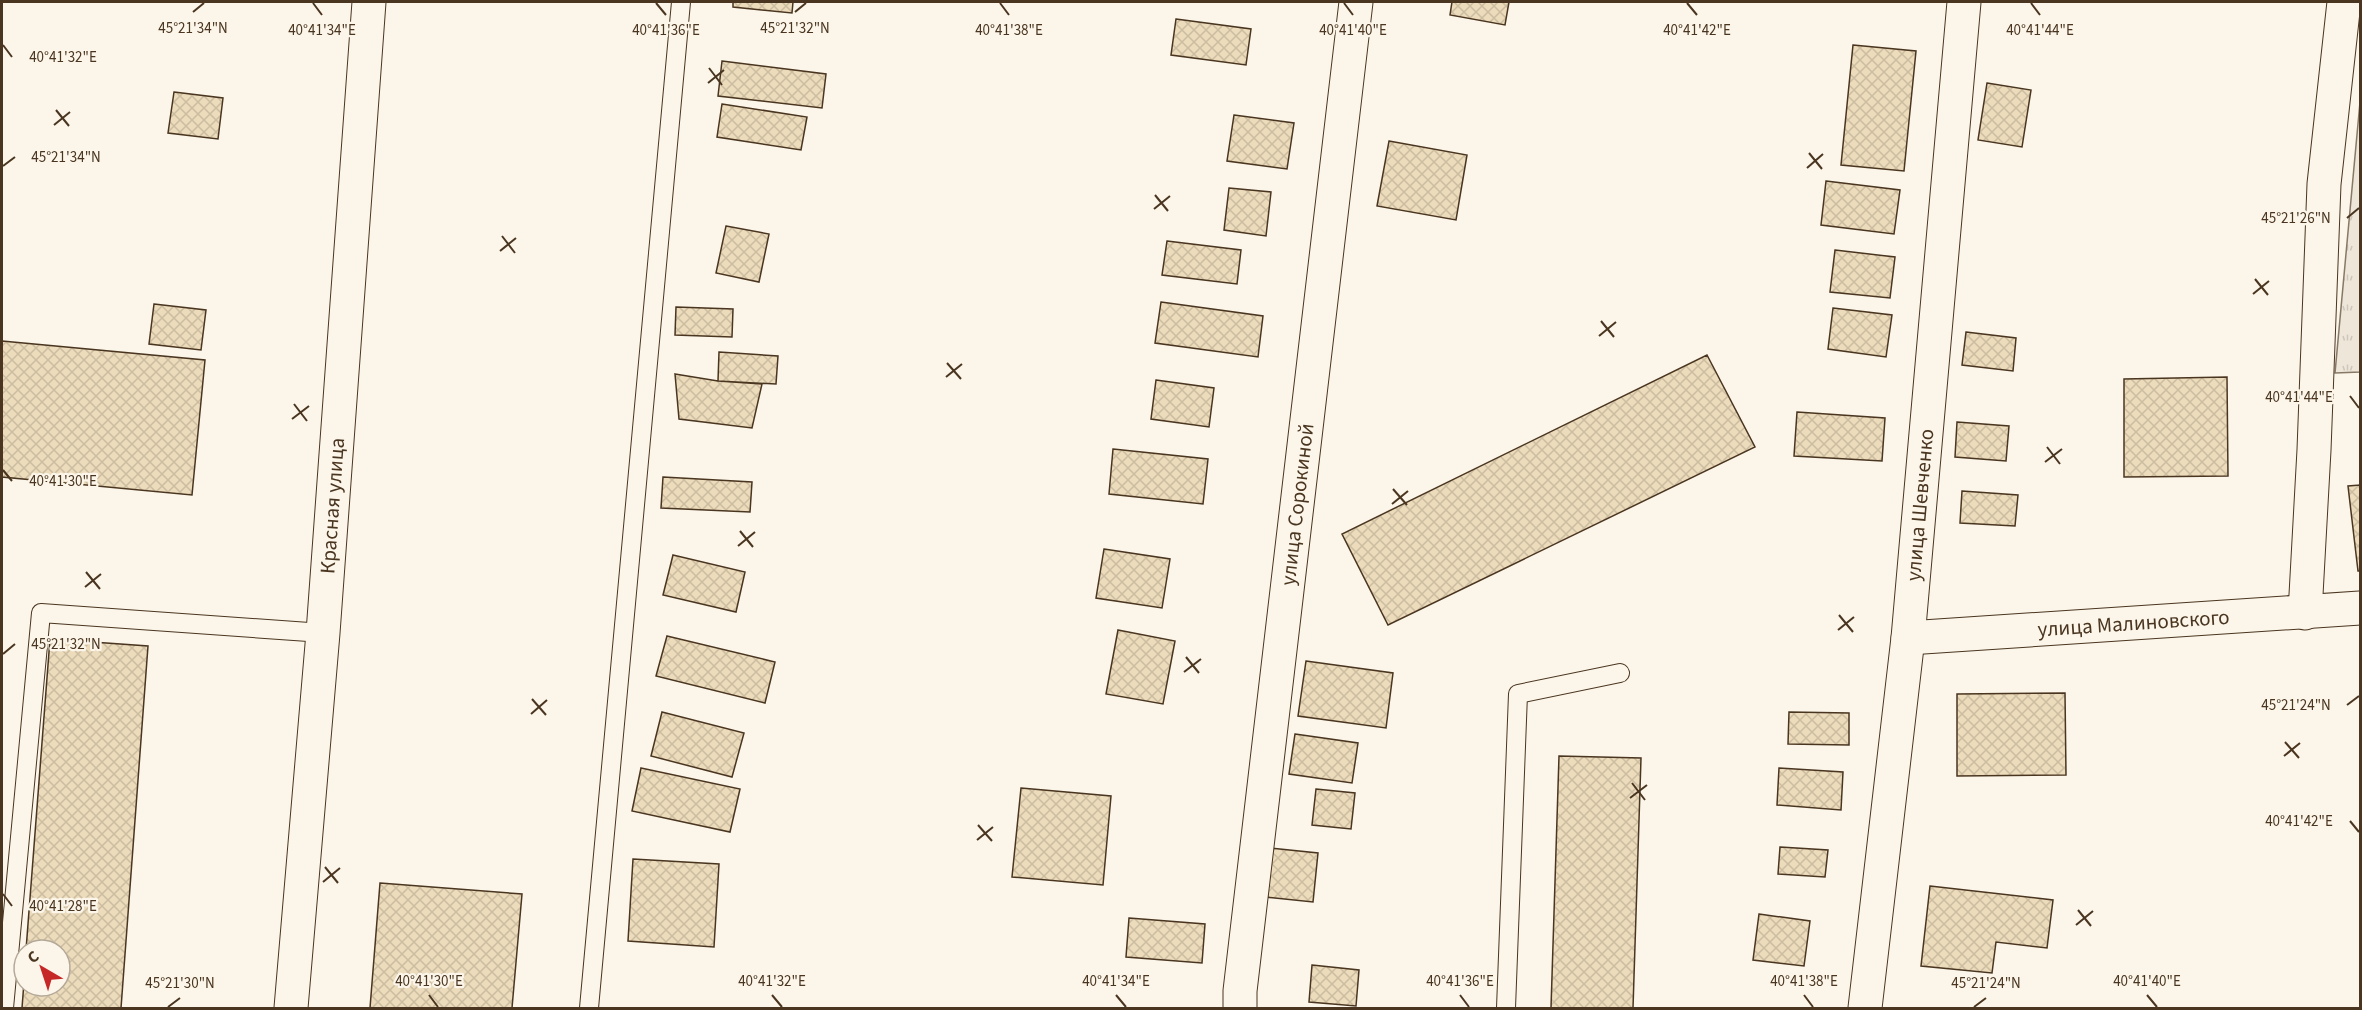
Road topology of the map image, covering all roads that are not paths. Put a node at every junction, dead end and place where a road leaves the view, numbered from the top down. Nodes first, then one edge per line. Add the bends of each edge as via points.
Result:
1 (369, 2) edge
2 (681, 2) edge
3 (1356, 2) edge
4 (1964, 2) edge
5 (2344, 2) edge
6 (2361, 608) edge
7 (2305, 613) junction
8 (323, 633) junction
9 (1908, 638) junction
10 (1620, 673) dead end
11 (4, 1008) edge
12 (291, 1008) edge
13 (589, 1008) edge
14 (1240, 1008) edge
15 (1506, 1008) edge
16 (1865, 1008) edge

1 - 8 street, Красная улица
2 - 13 lane
3 - 14 street, улица Сорокиной
4 - 9 street, улица Шевченко
5 - 7 street via 2324,184
6 - 7 street, улица Малиновского
7 - 9 street, улица Малиновского
8 - 11 lane via 40,613
8 - 12 street, Красная улица
9 - 16 street, улица Шевченко
10 - 15 lane via 1518,694

